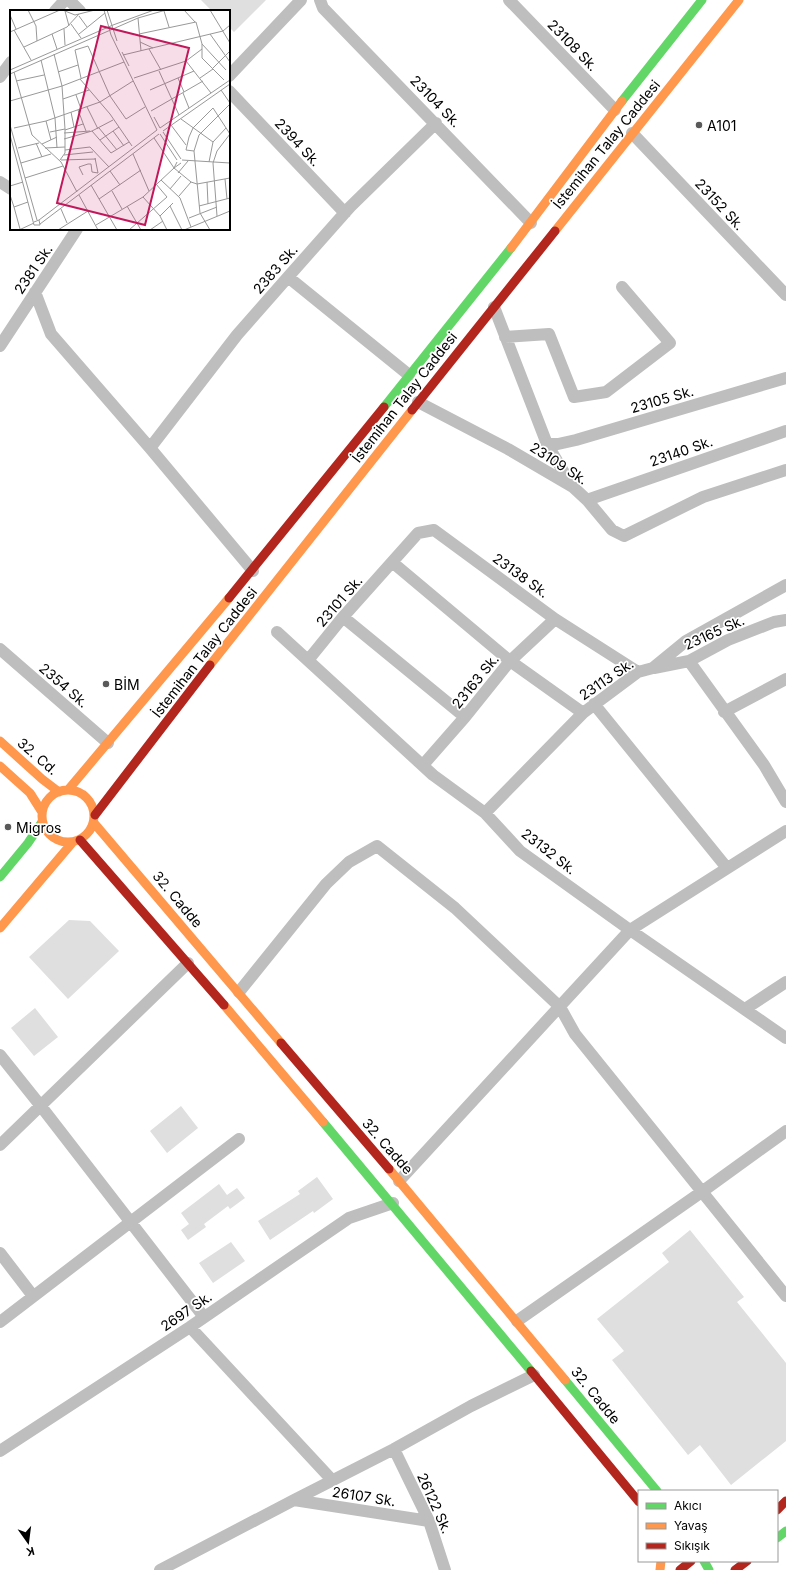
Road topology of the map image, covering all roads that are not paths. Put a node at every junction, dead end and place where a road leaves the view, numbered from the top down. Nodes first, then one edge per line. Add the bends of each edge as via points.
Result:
1 (65, 0) edge
2 (69, 0) edge
3 (301, 0) edge
4 (320, 0) edge
5 (509, 0) edge
6 (702, 0) edge
7 (739, 0) edge
8 (56, 10) edge
9 (79, 10) edge
10 (10, 63) edge
11 (230, 75) edge
12 (0, 77) edge
13 (230, 92) edge
14 (614, 110) junction
15 (436, 123) junction
16 (632, 133) junction
17 (0, 182) edge
18 (10, 188) edge
19 (344, 213) junction
20 (531, 223) junction
21 (76, 230) edge
22 (288, 277) junction
23 (622, 287) dead end
24 (35, 292) junction
25 (786, 295) edge
26 (494, 307) junction
27 (505, 337) junction
28 (0, 346) edge
29 (409, 375) junction
30 (786, 378) edge
31 (418, 402) junction
32 (786, 431) edge
33 (547, 444) junction
34 (150, 448) junction
35 (786, 470) edge
36 (573, 487) junction
37 (587, 500) junction
38 (392, 562) junction
39 (253, 571) junction
40 (786, 585) edge
41 (343, 617) junction
42 (555, 619) junction
43 (786, 620) edge
44 (276, 632) dead end
45 (0, 648) edge
46 (309, 659) junction
47 (510, 661) junction
48 (689, 661) junction
49 (653, 668) junction
50 (638, 672) junction
51 (786, 678) edge
52 (594, 704) junction
53 (724, 712) junction
54 (583, 713) junction
55 (465, 717) junction
56 (0, 741) edge
57 (108, 743) junction
58 (423, 765) junction
59 (0, 766) edge
60 (63, 791) junction
61 (786, 802) edge
62 (485, 812) junction
63 (42, 817) junction
64 (95, 819) junction
65 (784, 838) edge
66 (76, 841) junction
67 (727, 868) junction
68 (0, 877) edge
69 (0, 928) edge
70 (630, 930) junction
71 (188, 964) junction
72 (786, 982) edge
73 (239, 992) junction
74 (560, 1007) junction
75 (745, 1009) junction
76 (786, 1038) edge
77 (0, 1055) edge
78 (40, 1105) junction
79 (786, 1131) edge
80 (239, 1139) dead end
81 (0, 1145) edge
82 (399, 1181) junction
83 (703, 1191) junction
84 (393, 1204) junction
85 (130, 1223) junction
86 (0, 1253) edge
87 (33, 1296) junction
88 (786, 1296) edge
89 (204, 1317) junction
90 (517, 1321) junction
91 (0, 1322) edge
92 (190, 1327) junction
93 (534, 1375) junction
94 (394, 1449) junction
95 (0, 1451) edge
96 (332, 1480) junction
97 (656, 1490) edge
98 (294, 1500) junction
99 (638, 1501) edge
100 (786, 1501) edge
101 (778, 1509) edge
102 (429, 1521) junction
103 (786, 1531) edge
104 (778, 1537) edge
105 (686, 1562) edge
106 (746, 1562) edge
107 (676, 1564) edge
108 (160, 1570) edge
109 (445, 1570) edge
110 (735, 1570) edge

1 - 8 street
2 - 9 street
3 - 11 street
4 - 15 street, 23104 Sk. via 323,8
5 - 14 street, 23108 Sk.
6 - 14 main road, İstemihan Talay Caddesi
7 - 16 main road, İstemihan Talay Caddesi
10 - 12 street
13 - 19 street, 2394 Sk.
14 - 20 main road, İstemihan Talay Caddesi
15 - 19 street, 2383 Sk.
15 - 20 street, 23104 Sk.
16 - 25 street, 23152 Sk.
16 - 26 main road, İstemihan Talay Caddesi
17 - 18 street
19 - 22 street, 2383 Sk.
20 - 29 main road, İstemihan Talay Caddesi
21 - 24 street, 2381 Sk.
22 - 29 street
22 - 34 street, 2383 Sk. via 237,335
23 - 27 street via 670,343 606,392 574,397 549,334
24 - 28 street, 2381 Sk.
24 - 34 street via 51,334
26 - 27 street
26 - 31 main road, İstemihan Talay Caddesi
27 - 33 street
29 - 39 main road, İstemihan Talay Caddesi
30 - 33 street, 23105 Sk. via 576,440
31 - 36 street, 23109 Sk. via 508,449
31 - 64 main road, İstemihan Talay Caddesi via 251,614
32 - 37 street, 23140 Sk.
33 - 36 street
34 - 39 street
35 - 37 street, 23109 Sk. via 703,497 624,536 612,530
36 - 37 street, 23109 Sk.
38 - 41 street, 23101 Sk.
38 - 42 street, 23138 Sk. via 418,533 434,530
38 - 47 street
39 - 57 main road, İstemihan Talay Caddesi
40 - 49 street, 23113 Sk. via 686,641
41 - 46 street, 23101 Sk.
41 - 55 street
42 - 47 street, 23163 Sk.
42 - 50 street, 23138 Sk.
43 - 48 street, 23165 Sk. via 774,622 728,640
44 - 46 street, 23132 Sk.
45 - 57 street, 2354 Sk.
46 - 58 street, 23132 Sk.
47 - 54 street
47 - 55 street, 23163 Sk.
48 - 49 street, 23165 Sk.
48 - 53 street
49 - 50 street, 23113 Sk.
50 - 52 street, 23113 Sk.
51 - 53 street
52 - 54 street, 23113 Sk.
52 - 67 street
53 - 61 street via 764,766
54 - 62 street, 23113 Sk.
55 - 58 street, 23163 Sk.
56 - 60 main road, 32. Cd. via 42,779
57 - 60 main road, İstemihan Talay Caddesi
58 - 62 street, 23132 Sk.
59 - 63 main road via 30,793
60 - 63 main road via 51,796 45,804
60 - 64 main road via 77,791 90,800 94,807
62 - 70 street, 23132 Sk. via 520,851
63 - 66 main road via 51,836 64,843
63 - 68 main road via 28,843
64 - 66 main road via 86,836
64 - 73 main road, 32. Cadde
65 - 67 street
66 - 69 main road
66 - 71 main road
67 - 70 street
70 - 74 street
70 - 75 street, 23132 Sk.
71 - 78 street
71 - 84 main road
72 - 75 street
73 - 74 street via 326,884 349,862 377,846 455,908
73 - 82 main road, 32. Cadde
74 - 82 street
74 - 83 street via 575,1034
75 - 76 street, 23132 Sk.
77 - 78 street
78 - 81 street
78 - 85 street
79 - 83 street
80 - 85 street
82 - 90 main road, 32. Cadde
83 - 88 street
83 - 90 street
84 - 89 street, 2697 Sk. via 349,1218
84 - 93 main road
85 - 87 street
85 - 89 street
86 - 87 street
87 - 91 street
89 - 92 street, 2697 Sk.
90 - 97 main road, 32. Cadde
92 - 95 street, 2697 Sk.
92 - 96 street
93 - 94 street via 470,1406
93 - 99 main road
94 - 96 street
94 - 102 street, 26122 Sk.
96 - 98 street
98 - 102 street, 26107 Sk.
98 - 108 street
100 - 101 main road
102 - 109 street, 26122 Sk.
103 - 104 main road
105 - 107 main road
106 - 110 main road

